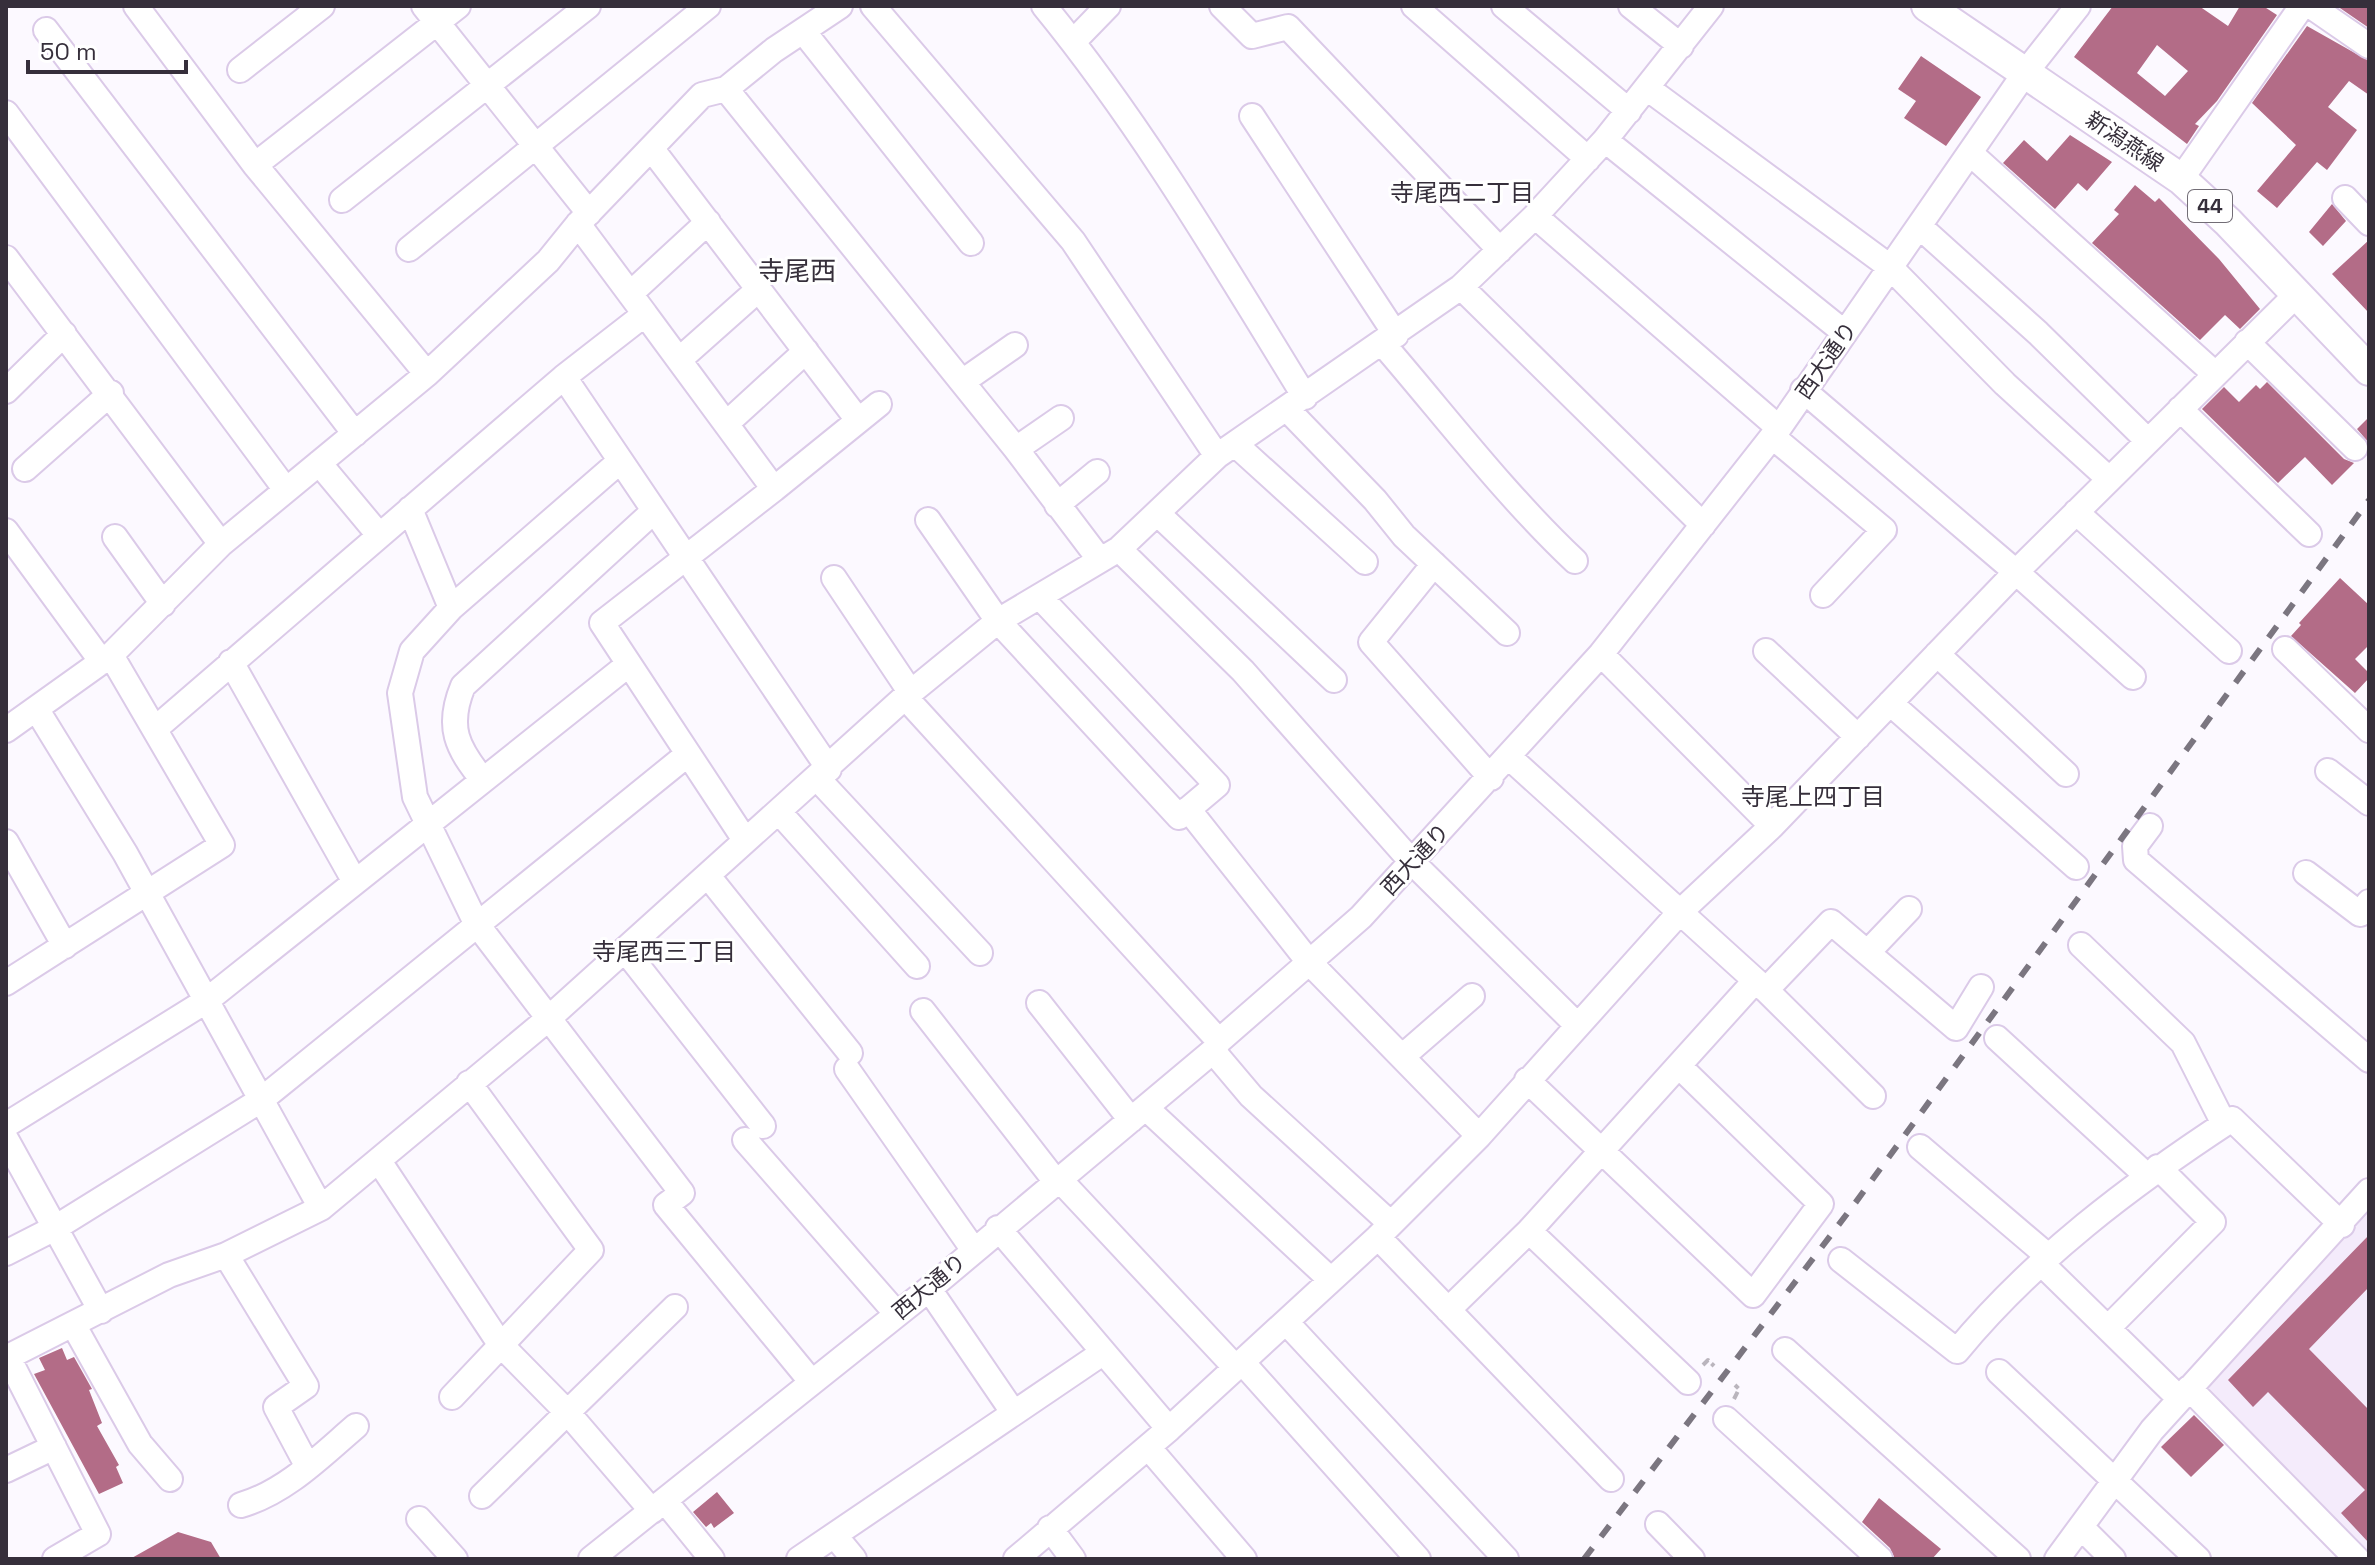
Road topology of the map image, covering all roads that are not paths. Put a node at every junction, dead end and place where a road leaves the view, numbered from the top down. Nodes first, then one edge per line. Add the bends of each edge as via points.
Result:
1 (136, 6) edge
2 (322, 6) edge
3 (458, 6) edge
4 (588, 6) edge
5 (708, 6) edge
6 (873, 6) edge
7 (1044, 6) edge
8 (1108, 6) edge
9 (1222, 6) edge
10 (1414, 6) edge
11 (1504, 6) edge
12 (1631, 6) edge
13 (1711, 6) edge
14 (1927, 6) edge
15 (2078, 6) edge
16 (2302, 6) edge
17 (2311, 6) edge
18 (838, 7) edge
19 (430, 14) edge
20 (46, 30) dead end
21 (803, 31) junction
22 (1073, 42) junction
23 (1681, 46) junction
24 (2369, 46) edge
25 (240, 70) dead end
26 (2025, 73) junction
27 (488, 85) junction
28 (1647, 88) junction
29 (726, 89) junction
30 (1629, 111) junction
31 (6, 113) edge
32 (1252, 116) dead end
33 (1605, 140) junction
34 (534, 146) junction
35 (651, 148) junction
36 (1970, 153) junction
37 (1588, 159) junction
38 (255, 165) junction
39 (2181, 179) junction
40 (2345, 198) dead end
41 (342, 200) dead end
42 (1535, 216) junction
43 (584, 219) junction
44 (708, 222) junction
45 (2369, 223) edge
46 (1919, 226) junction
47 (971, 243) dead end
48 (409, 249) dead end
49 (1500, 250) junction
50 (6, 258) edge
51 (1890, 267) junction
52 (1461, 287) junction
53 (759, 289) junction
54 (630, 294) junction
55 (2297, 294) junction
56 (645, 314) junction
57 (1845, 333) junction
58 (64, 334) junction
59 (1390, 339) junction
60 (2247, 342) junction
61 (1015, 345) dead end
62 (806, 351) junction
63 (679, 360) junction
64 (2369, 370) edge
65 (427, 374) junction
66 (2215, 374) junction
67 (564, 377) junction
68 (962, 382) junction
69 (1803, 390) junction
70 (6, 391) edge
71 (111, 393) junction
72 (1296, 403) junction
73 (879, 404) dead end
74 (2180, 409) junction
75 (1061, 418) dead end
76 (858, 420) junction
77 (726, 424) junction
78 (1776, 432) junction
79 (355, 434) junction
80 (2148, 441) junction
81 (2355, 448) dead end
82 (1016, 449) junction
83 (1226, 450) junction
84 (619, 462) junction
85 (319, 463) junction
86 (25, 469) dead end
87 (1097, 472) dead end
88 (2109, 479) junction
89 (774, 489) junction
90 (286, 490) junction
91 (1057, 505) junction
92 (410, 509) junction
93 (654, 511) junction
94 (2076, 512) junction
95 (1157, 513) junction
96 (928, 520) dead end
97 (1703, 525) junction
98 (6, 531) edge
99 (2309, 534) dead end
100 (379, 535) junction
101 (115, 537) dead end
102 (221, 544) junction
103 (1110, 554) junction
104 (686, 558) junction
105 (1575, 561) dead end
106 (1365, 562) dead end
107 (1434, 564) junction
108 (2016, 572) junction
109 (834, 578) dead end
110 (1823, 595) dead end
111 (1040, 597) junction
112 (163, 604) junction
113 (451, 608) junction
114 (998, 621) junction
115 (1507, 633) dead end
116 (2285, 649) dead end
117 (1766, 651) dead end
118 (2229, 651) dead end
119 (1601, 654) junction
120 (1937, 654) junction
121 (107, 659) junction
122 (231, 662) junction
123 (629, 664) junction
124 (2133, 677) dead end
125 (1334, 680) dead end
126 (908, 695) junction
127 (1890, 703) junction
128 (37, 710) junction
129 (155, 729) junction
130 (6, 730) edge
131 (2369, 730) edge
132 (1858, 737) junction
133 (688, 754) junction
134 (1510, 758) junction
135 (2328, 771) dead end
136 (823, 774) junction
137 (2066, 774) dead end
138 (1491, 778) junction
139 (483, 780) junction
140 (2369, 803) edge
141 (1188, 809) junction
142 (779, 812) junction
143 (427, 825) junction
144 (1772, 826) junction
145 (2150, 826) dead end
146 (745, 840) junction
147 (6, 842) edge
148 (1412, 862) junction
149 (2076, 867) dead end
150 (2306, 873) dead end
151 (708, 876) junction
152 (355, 882) junction
153 (147, 894) junction
154 (2369, 902) edge
155 (1909, 909) dead end
156 (1680, 912) junction
157 (476, 923) junction
158 (2081, 945) dead end
159 (65, 946) junction
160 (625, 950) junction
161 (1868, 952) junction
162 (980, 953) dead end
163 (1309, 962) junction
164 (917, 966) dead end
165 (6, 983) edge
166 (1761, 986) junction
167 (1981, 987) dead end
168 (1472, 996) dead end
169 (206, 1001) junction
170 (1039, 1003) dead end
171 (923, 1011) dead end
172 (548, 1019) junction
173 (1576, 1024) junction
174 (1997, 1038) dead end
175 (1216, 1046) junction
176 (1403, 1056) junction
177 (2369, 1060) edge
178 (1680, 1067) junction
179 (1527, 1080) junction
180 (469, 1083) junction
181 (1873, 1096) dead end
182 (261, 1100) junction
183 (1138, 1114) junction
184 (2224, 1124) junction
185 (6, 1125) edge
186 (1479, 1136) junction
187 (6, 1139) edge
188 (1920, 1147) dead end
189 (1599, 1149) junction
190 (379, 1161) junction
191 (2152, 1171) junction
192 (1058, 1181) junction
193 (2369, 1191) edge
194 (321, 1208) junction
195 (2342, 1225) junction
196 (55, 1228) junction
197 (998, 1228) junction
198 (1384, 1230) junction
199 (1529, 1231) junction
200 (973, 1249) junction
201 (6, 1253) edge
202 (226, 1255) junction
203 (1841, 1260) dead end
204 (2046, 1260) junction
205 (1331, 1280) junction
206 (929, 1289) junction
207 (675, 1307) dead end
208 (1448, 1310) junction
209 (101, 1311) junction
210 (897, 1314) junction
211 (1286, 1322) junction
212 (73, 1324) junction
213 (2108, 1328) junction
214 (500, 1344) junction
215 (1785, 1350) dead end
216 (1101, 1354) junction
217 (7, 1357) edge
218 (1239, 1365) junction
219 (1999, 1372) dead end
220 (810, 1380) junction
221 (1688, 1382) dead end
222 (2184, 1394) junction
223 (452, 1397) dead end
224 (1013, 1412) junction
225 (568, 1413) junction
226 (1726, 1419) dead end
227 (356, 1426) dead end
228 (1169, 1429) junction
229 (54, 1447) junction
230 (1148, 1447) junction
231 (308, 1467) junction
232 (6, 1470) edge
233 (170, 1479) dead end
234 (1611, 1479) dead end
235 (2115, 1481) junction
236 (482, 1496) dead end
237 (241, 1505) dead end
238 (659, 1506) junction
239 (419, 1519) dead end
240 (1658, 1524) dead end
241 (2081, 1527) junction
242 (1050, 1528) junction
243 (835, 1536) junction
244 (55, 1559) edge
245 (455, 1559) edge
246 (591, 1559) edge
247 (712, 1559) edge
248 (799, 1559) edge
249 (854, 1559) edge
250 (1016, 1559) edge
251 (1073, 1559) edge
252 (1244, 1559) edge
253 (1418, 1559) edge
254 (1506, 1559) edge
255 (1692, 1559) edge
256 (1880, 1559) edge
257 (2018, 1559) edge
258 (2057, 1559) edge
259 (2113, 1559) edge
260 (2198, 1559) edge
261 (2357, 1559) edge

1 - 38 street
2 - 25 street
3 - 19 street
4 - 27 street
5 - 34 street
6 - 83 street via 1073,241
7 - 22 street
8 - 22 street
9 - 49 street via 1252,36 1288,27
10 - 37 street
11 - 30 street
12 - 23 street
13 - 23 street
14 - 26 main road, 新潟燕線 / 44
15 - 26 street, 西大通り
16 - 39 street
17 - 24 street
18 - 21 street
19 - 27 street
19 - 38 street
20 - 79 street
21 - 29 street
21 - 47 street
22 - 72 street via 1195,219
23 - 28 street
26 - 36 street, 西大通り
26 - 39 main road, 新潟燕線 / 44
27 - 34 street
27 - 41 street
28 - 30 street
28 - 51 street
29 - 35 street via 702,95
29 - 68 street
30 - 33 street
31 - 90 street
32 - 59 street
33 - 37 street
33 - 57 street
34 - 43 street
34 - 48 street
35 - 43 street
35 - 44 street
36 - 46 street, 西大通り
36 - 66 street
37 - 42 street
38 - 65 street
39 - 55 main road, 新潟燕線 / 44
40 - 45 street
42 - 49 street
42 - 78 street
43 - 54 street
43 - 65 street via 548,261
44 - 53 street
44 - 54 street
46 - 51 street, 西大通り
46 - 80 street
49 - 52 street
50 - 58 street
51 - 57 street, 西大通り
51 - 88 street via 2005,384
52 - 59 street
52 - 97 street
53 - 62 street
53 - 63 street
54 - 56 street
55 - 60 street
55 - 64 main road, 新潟燕線 / 44
56 - 63 street
56 - 67 street
57 - 69 street, 西大通り
58 - 70 street
58 - 71 street
59 - 72 street
59 - 105 street via 1524,513
60 - 66 street
60 - 81 street
61 - 68 street
62 - 76 street
62 - 77 street
63 - 77 street
65 - 79 street
66 - 74 street
67 - 84 street
67 - 92 street
68 - 82 street
69 - 78 street, 西大通り
69 - 108 street
71 - 86 street
71 - 102 street
72 - 83 street
72 - 107 street
73 - 76 street
74 - 80 street
74 - 99 street
75 - 82 street
76 - 89 street
77 - 89 street
78 - 97 street, 西大通り
78 - 110 street via 1884,530
79 - 85 street
80 - 88 street
82 - 91 street
83 - 95 street
83 - 106 street
84 - 93 street
84 - 113 street
85 - 90 street
85 - 100 street
87 - 91 street
88 - 94 street
89 - 104 street
90 - 102 street
91 - 103 street
92 - 100 street
92 - 113 street
93 - 104 street
93 - 139 street via 463,686 455,707 460,752
94 - 108 street
94 - 118 street
95 - 103 street
95 - 125 street
96 - 114 street
97 - 119 street, 西大通り
98 - 121 street
100 - 122 street
101 - 112 street
102 - 112 street
103 - 111 street
103 - 148 street via 1243,671
104 - 123 street via 602,623
104 - 136 street
107 - 115 street
107 - 138 street via 1371,642
108 - 120 street
108 - 124 street
109 - 126 street
111 - 114 street
111 - 141 street via 1217,785
112 - 121 street
113 - 143 street via 412,651 400,693 415,797
114 - 126 street
114 - 141 street via 1179,817
116 - 131 street
117 - 132 street
119 - 134 street, 西大通り
119 - 144 street
120 - 127 street
120 - 137 street
121 - 128 street
121 - 129 street
122 - 129 street
122 - 152 street
123 - 133 street
123 - 139 street
126 - 136 street
126 - 175 street
127 - 132 street
127 - 149 street
128 - 130 street
128 - 153 street
129 - 153 street via 222,845
132 - 144 street
133 - 146 street
133 - 157 street
134 - 138 street, 西大通り
134 - 156 street
135 - 140 street
136 - 142 street
136 - 162 street
138 - 148 street, 西大通り
139 - 143 street
141 - 163 street
142 - 146 street
142 - 164 street
143 - 152 street
143 - 157 street
144 - 156 street
145 - 177 street via 2135,846 2136,860
146 - 151 street
147 - 159 street
148 - 163 street, 西大通り
148 - 173 street
150 - 154 street via 2360,914
151 - 160 street
151 - 200 street via 849,1061
152 - 169 street
153 - 159 street
153 - 169 street
155 - 161 street
156 - 166 street
156 - 173 street
157 - 172 street
157 - 182 street
158 - 184 street via 2183,1043
159 - 165 street
160 - 172 street
160 - 210 street via 754,1133
161 - 166 street via 1831,922
161 - 167 street via 1956,1028
163 - 175 street, 西大通り
163 - 176 street
166 - 178 street
166 - 181 street
168 - 176 street
169 - 182 street
169 - 185 street
170 - 183 street
171 - 192 street
172 - 180 street
172 - 220 street via 682,1193 666,1205
173 - 179 street
174 - 191 street
175 - 183 street, 西大通り
175 - 198 street via 1251,1096
176 - 186 street
178 - 189 street
178 - 189 street via 1821,1204 1753,1295
179 - 186 street
179 - 189 street
180 - 190 street
180 - 214 street via 591,1250
182 - 194 street
182 - 196 street
183 - 192 street, 西大通り
183 - 205 street
184 - 191 street
184 - 195 street via 2232,1119
186 - 198 street
187 - 196 street
188 - 204 street
189 - 199 street
190 - 194 street
190 - 214 street
191 - 204 street
191 - 213 street via 2213,1222
192 - 197 street, 西大通り
192 - 218 street
193 - 195 street
194 - 202 street
195 - 222 street
196 - 201 street
196 - 209 street
197 - 200 street, 西大通り
197 - 216 street
198 - 205 street
198 - 208 street
199 - 208 street
199 - 221 street
200 - 206 street, 西大通り
202 - 209 street via 169,1275
202 - 231 street via 306,1386 276,1407
203 - 204 street via 1957,1351 1993,1308
204 - 213 street
205 - 211 street
206 - 210 street, 西大通り
206 - 224 street
207 - 225 street
208 - 234 street
209 - 212 street
210 - 220 street, 西大通り
211 - 218 street
211 - 254 street
212 - 217 street
212 - 233 street via 140,1444
213 - 222 street
214 - 223 street
214 - 225 street
215 - 257 street
216 - 224 street
216 - 228 street
217 - 229 street
218 - 228 street
218 - 253 street
219 - 235 street
220 - 238 street, 西大通り
222 - 235 street
222 - 261 street
224 - 243 street
225 - 236 street
225 - 238 street
226 - 256 street
227 - 231 street
228 - 230 street
229 - 232 street
229 - 244 street via 98,1534
230 - 242 street
230 - 252 street
231 - 237 street via 261,1499
235 - 241 street
235 - 260 street
238 - 246 street, 西大通り
238 - 247 street
239 - 245 street
240 - 255 street
241 - 258 street
241 - 259 street
242 - 250 street
242 - 251 street
243 - 248 street
243 - 249 street

